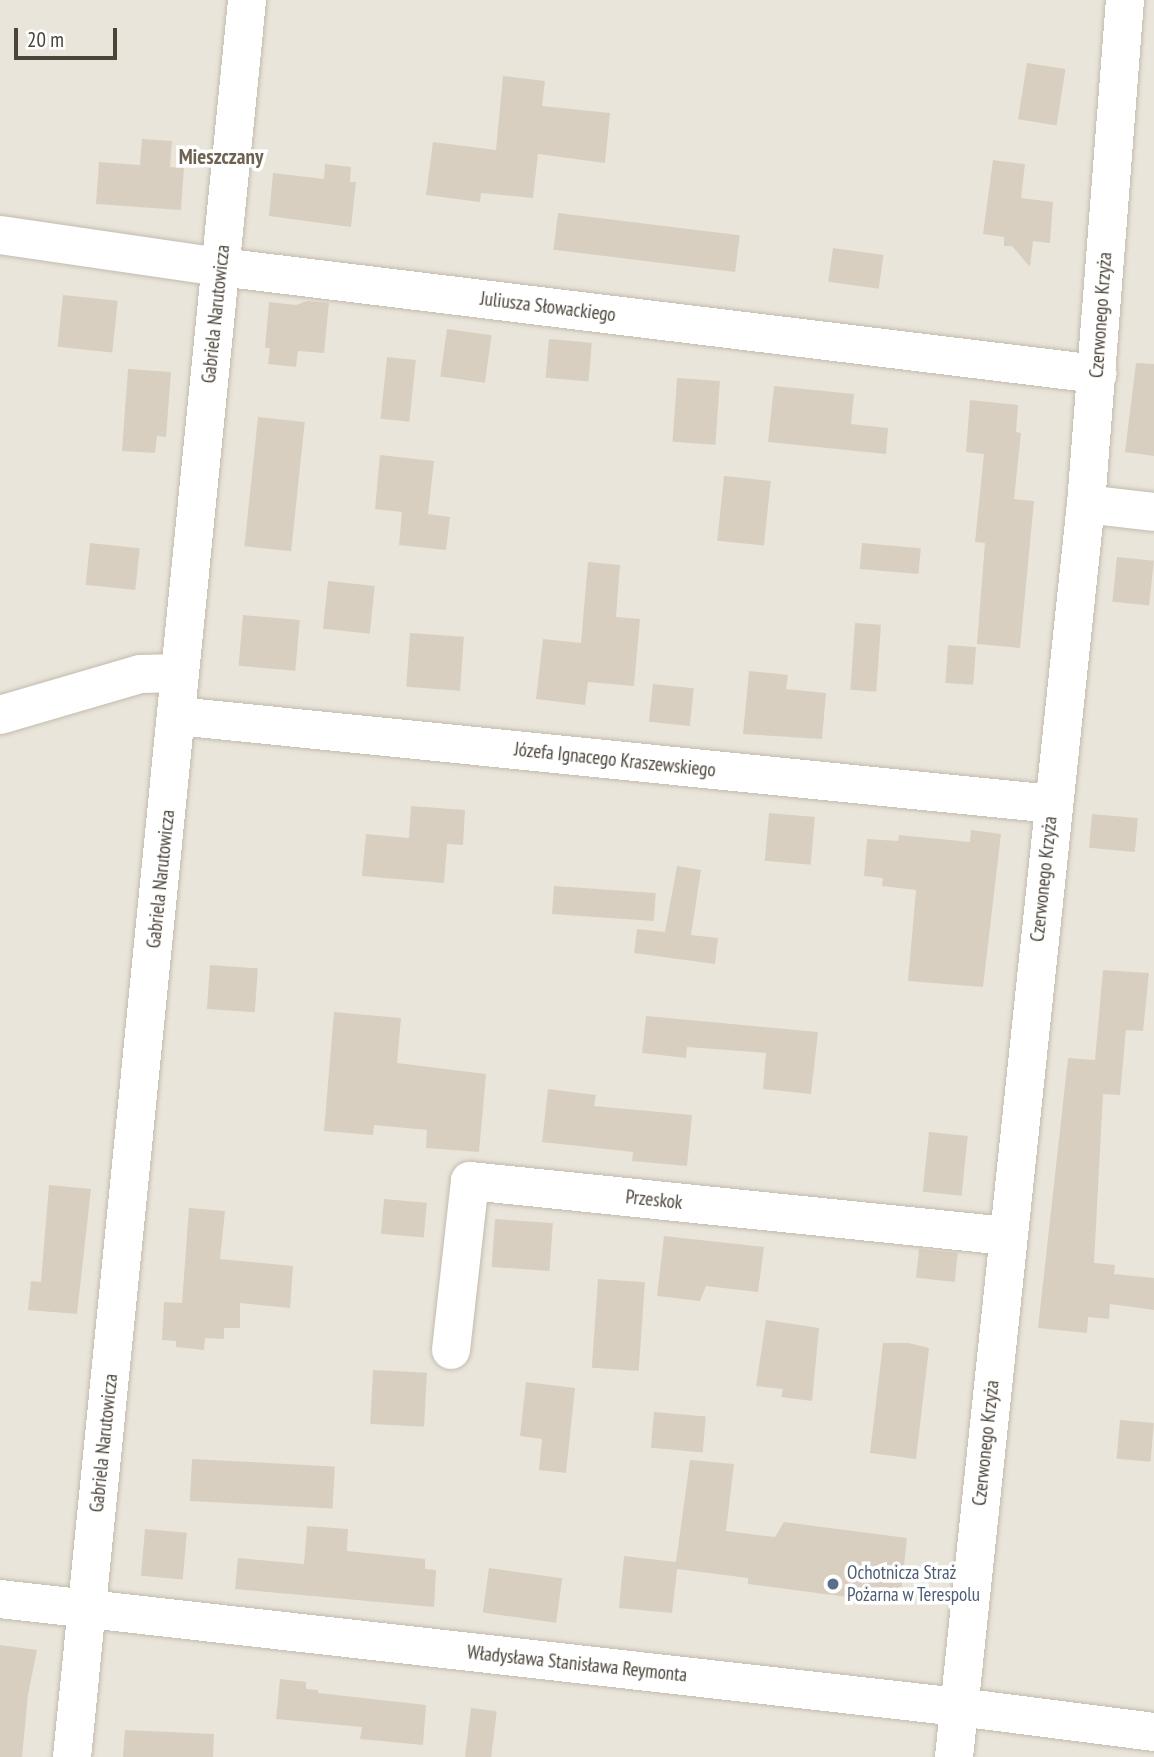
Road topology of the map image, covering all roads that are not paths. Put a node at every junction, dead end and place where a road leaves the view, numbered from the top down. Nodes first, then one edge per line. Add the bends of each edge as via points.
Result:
1 (247, 0) edge
2 (1125, 0) edge
3 (0, 235) edge
4 (220, 267) junction
5 (1097, 374) junction
6 (1086, 503) junction
7 (1154, 512) edge
8 (180, 673) junction
9 (0, 715) edge
10 (177, 716) junction
11 (1052, 804) junction
12 (1007, 1237) junction
13 (451, 1350) dead end
14 (0, 1599) edge
15 (87, 1609) junction
16 (958, 1707) junction
17 (1154, 1732) edge
18 (72, 1757) edge
19 (954, 1757) edge

1 - 4 street, Gabriela Narutowicza
2 - 5 street, Czerwonego Krzyża
3 - 4 street, Juliusza Słowackiego
4 - 5 street, Juliusza Słowackiego
4 - 8 street, Gabriela Narutowicza
5 - 6 street, Czerwonego Krzyża
6 - 7 street
6 - 11 street, Czerwonego Krzyża
8 - 9 street via 140,674
8 - 10 street, Gabriela Narutowicza
10 - 11 street, Józefa Ignacego Kraszewskiego
10 - 15 street, Gabriela Narutowicza
11 - 12 street, Czerwonego Krzyża
12 - 13 street, Przeskok via 470,1181
12 - 16 street, Czerwonego Krzyża
14 - 15 street, Władysława Stanisława Reymonta
15 - 16 street, Władysława Stanisława Reymonta
15 - 18 street, Gabriela Narutowicza
16 - 17 street, Władysława Stanisława Reymonta
16 - 19 street, Czerwonego Krzyża

